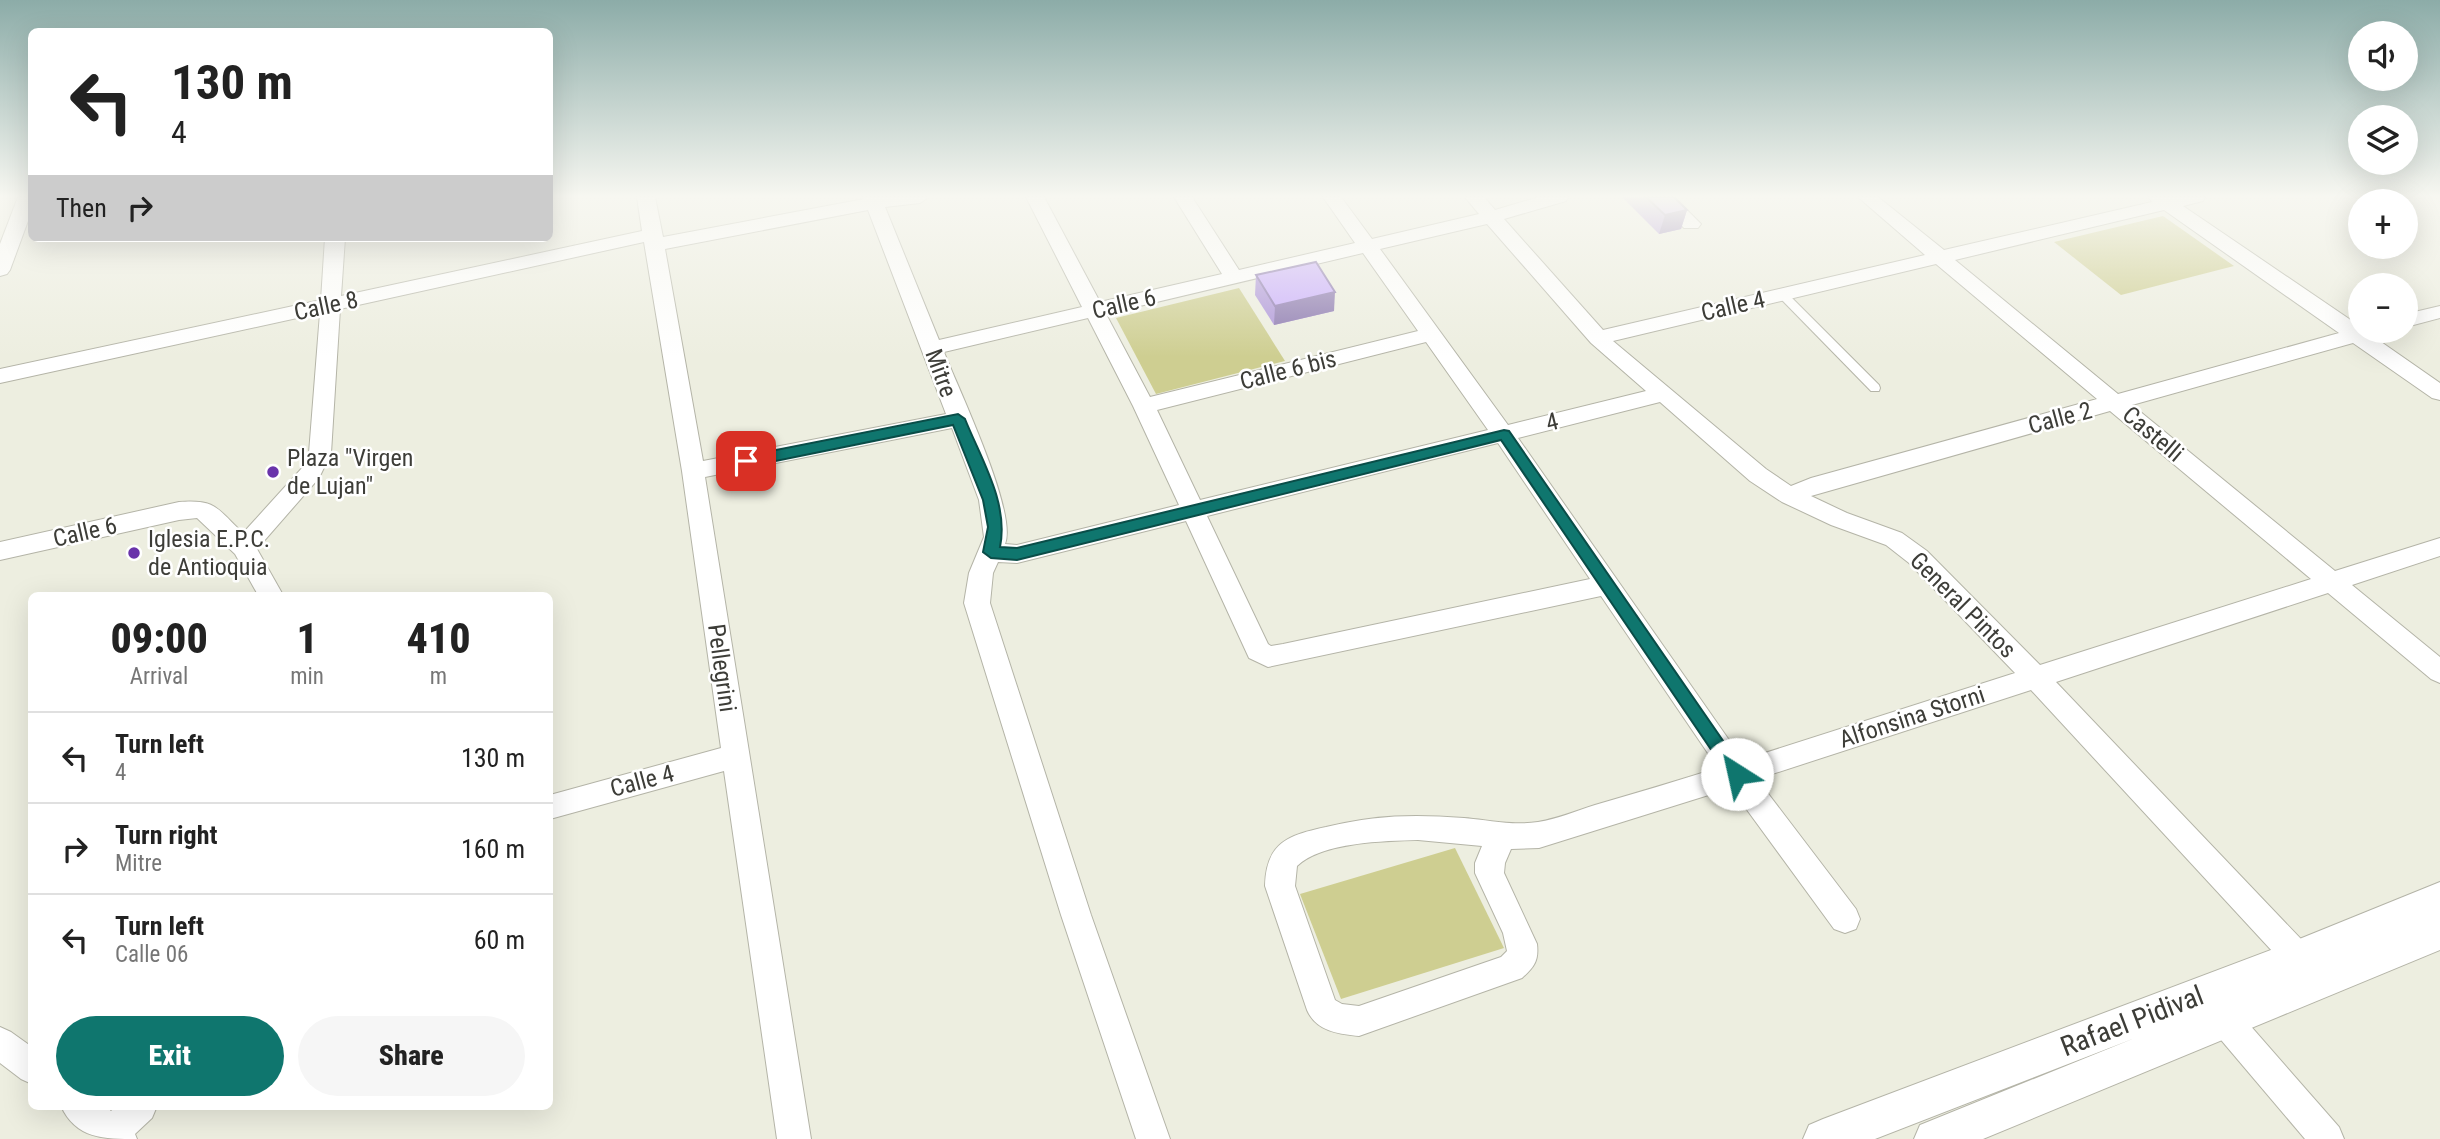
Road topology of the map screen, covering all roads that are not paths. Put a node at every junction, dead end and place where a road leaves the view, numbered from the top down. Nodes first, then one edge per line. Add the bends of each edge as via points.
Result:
1 (7, 250) edge
2 (334, 250) edge
3 (602, 250) edge
4 (654, 250) edge
5 (893, 250) edge
6 (1063, 250) edge
7 (1216, 250) edge
8 (1352, 250) edge
9 (1373, 250) edge
10 (1520, 250) edge
11 (1931, 250) edge
12 (1970, 250) edge
13 (2238, 250) edge
14 (1940, 258) junction
15 (0, 270) edge
16 (1234, 278) junction
17 (1782, 294) junction
18 (331, 305) junction
19 (1096, 311) junction
20 (2440, 312) edge
21 (2418, 318) edge
22 (2348, 323) edge
23 (1433, 334) junction
24 (2348, 337) edge
25 (1598, 338) junction
26 (2376, 343) edge
27 (933, 348) junction
28 (0, 376) edge
29 (1875, 388) dead end
30 (2440, 393) edge
31 (1664, 394) junction
32 (2115, 402) junction
33 (1144, 406) junction
34 (958, 419) junction
35 (1504, 435) junction
36 (693, 471) junction
37 (1790, 496) junction
38 (1194, 510) junction
39 (2440, 547) edge
40 (244, 548) junction
41 (0, 551) edge
42 (991, 552) junction
43 (2331, 581) junction
44 (1607, 585) junction
45 (269, 592) edge
46 (2440, 672) edge
47 (2034, 676) junction
48 (735, 756) junction
49 (1737, 774) junction
50 (553, 806) edge
51 (1502, 837) junction
52 (1845, 919) dead end
53 (2439, 926) edge
54 (2309, 970) junction
55 (2214, 1007) junction
56 (0, 1042) edge
57 (28, 1065) edge
58 (83, 1110) edge
59 (137, 1110) edge
60 (1955, 1135) edge
61 (116, 1136) edge
62 (794, 1139) edge
63 (1153, 1139) edge
64 (1823, 1139) edge
65 (2327, 1139) edge

1 - 15 street
2 - 18 street
3 - 18 street, Calle 8
4 - 36 street, Pellegrini
5 - 27 street, Mitre
6 - 19 street
7 - 16 street
8 - 16 street, Calle 6
9 - 23 street
10 - 25 street, General Pintos
11 - 14 street, Castelli
12 - 14 street, Calle 4
13 - 22 street
14 - 17 street, Calle 4
14 - 32 street, Castelli
16 - 19 street, Calle 6
17 - 25 street, Calle 4
17 - 29 lane
18 - 28 street, Calle 8
18 - 40 street via 320,453 311,472
19 - 27 street, Calle 6
19 - 33 street
20 - 21 street
23 - 33 street, Calle 6 bis
23 - 35 street
24 - 32 street, Calle 2
25 - 31 street, General Pintos
26 - 30 street
27 - 34 street, Mitre
31 - 35 street, 4
31 - 37 street, General Pintos via 1758,475
32 - 37 street, Calle 2 via 1811,486
32 - 43 street, Castelli
33 - 38 street
34 - 36 street
34 - 42 street, Mitre via 991,500 996,527
35 - 38 street, 4
35 - 44 street
36 - 48 street, Pellegrini
37 - 47 street, General Pintos via 1894,539
38 - 42 street, 4 via 1017,554
38 - 44 street via 1258,651 1268,657
39 - 43 street, Alfonsina Storni
40 - 41 street, Calle 6 via 202,509
40 - 45 street
42 - 63 street, Mitre via 981,573 977,603
43 - 46 street, Castelli
43 - 47 street, Alfonsina Storni
44 - 49 street
47 - 49 street, Alfonsina Storni
47 - 54 street, General Pintos
48 - 50 street, Calle 4
48 - 62 street, Pellegrini
49 - 51 street, Alfonsina Storni via 1539,835
49 - 52 street
51 - 51 street, Alfonsina Storni via 1489,863 1490,876 1524,943 1523,957 1511,968 1360,1021 1338,1019 1323,1010 1280,886 1286,857 1298,846 1369,829 1418,827
53 - 54 street, Rafael Pidival
54 - 55 street, Rafael Pidival
55 - 60 street, Rafael Pidival
55 - 64 street, Rafael Pidival
55 - 65 street
56 - 57 street
58 - 61 street
59 - 61 street

